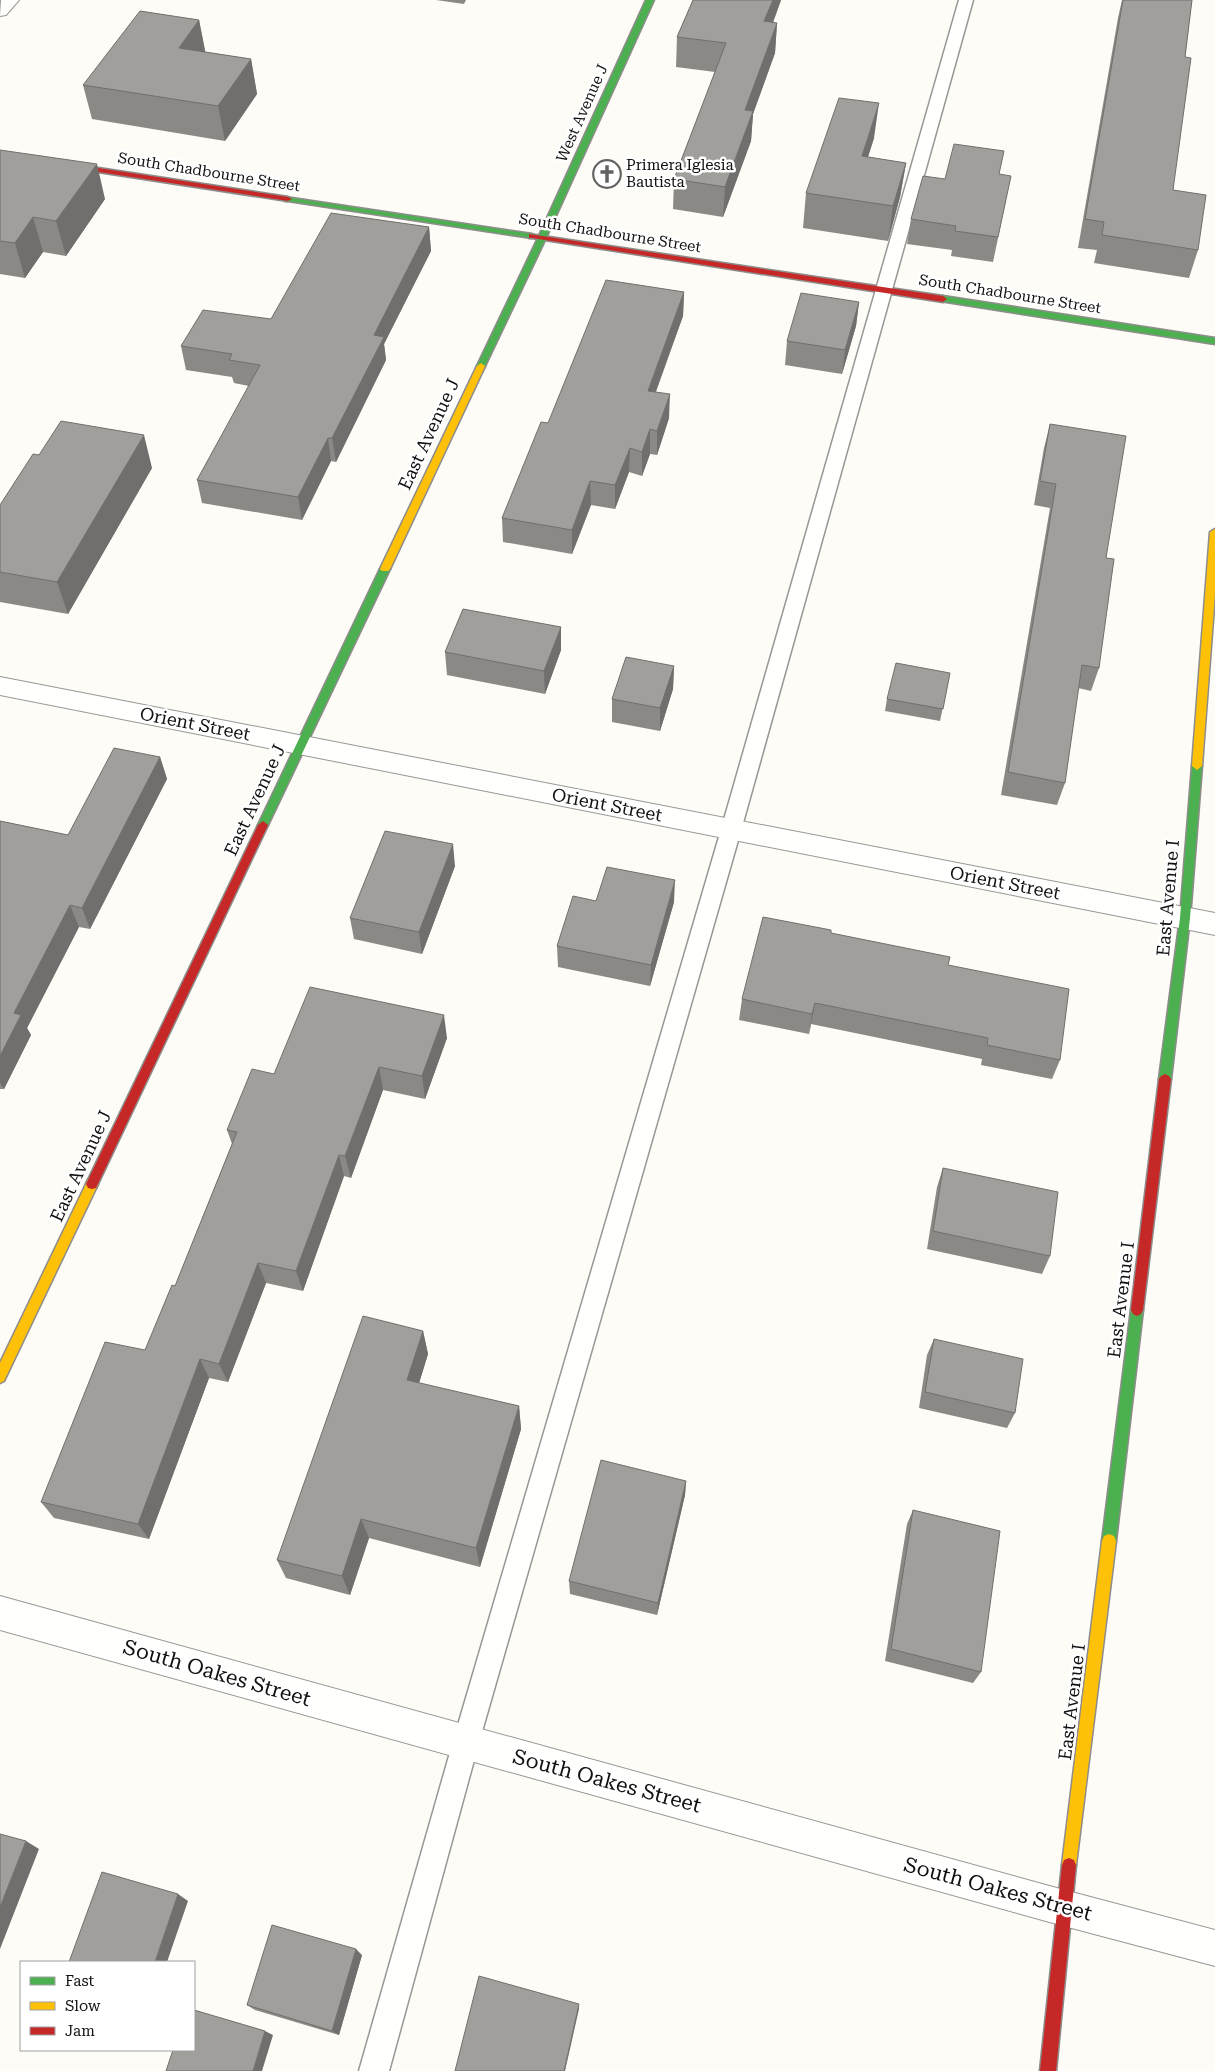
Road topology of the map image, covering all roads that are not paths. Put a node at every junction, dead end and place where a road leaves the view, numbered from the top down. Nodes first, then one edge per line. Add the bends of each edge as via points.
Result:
1 (10, 0) edge
2 (650, 0) edge
3 (966, 0) edge
4 (0, 12) edge
5 (0, 155) edge
6 (542, 238) junction
7 (884, 290) junction
8 (1215, 341) edge
9 (1215, 532) edge
10 (0, 686) edge
11 (301, 745) junction
12 (731, 830) junction
13 (1185, 918) junction
14 (1215, 924) edge
15 (0, 1377) edge
16 (0, 1613) edge
17 (466, 1742) junction
18 (1064, 1908) junction
19 (1215, 1948) edge
20 (374, 2071) edge
21 (1048, 2071) edge

1 - 4 street
2 - 6 street, West Avenue J
3 - 7 lane
5 - 6 street, South Chadbourne Street
6 - 7 street, South Chadbourne Street
6 - 11 street, East Avenue J
7 - 8 street, South Chadbourne Street
7 - 12 lane
9 - 13 street, East Avenue I
10 - 11 street, Orient Street
11 - 12 street, Orient Street
11 - 15 street, East Avenue J
12 - 13 street, Orient Street
12 - 17 lane
13 - 14 street, Orient Street
13 - 18 street, East Avenue I
16 - 17 street, South Oakes Street
17 - 18 street, South Oakes Street
17 - 20 lane
18 - 19 street, South Oakes Street
18 - 21 street, East Avenue I

